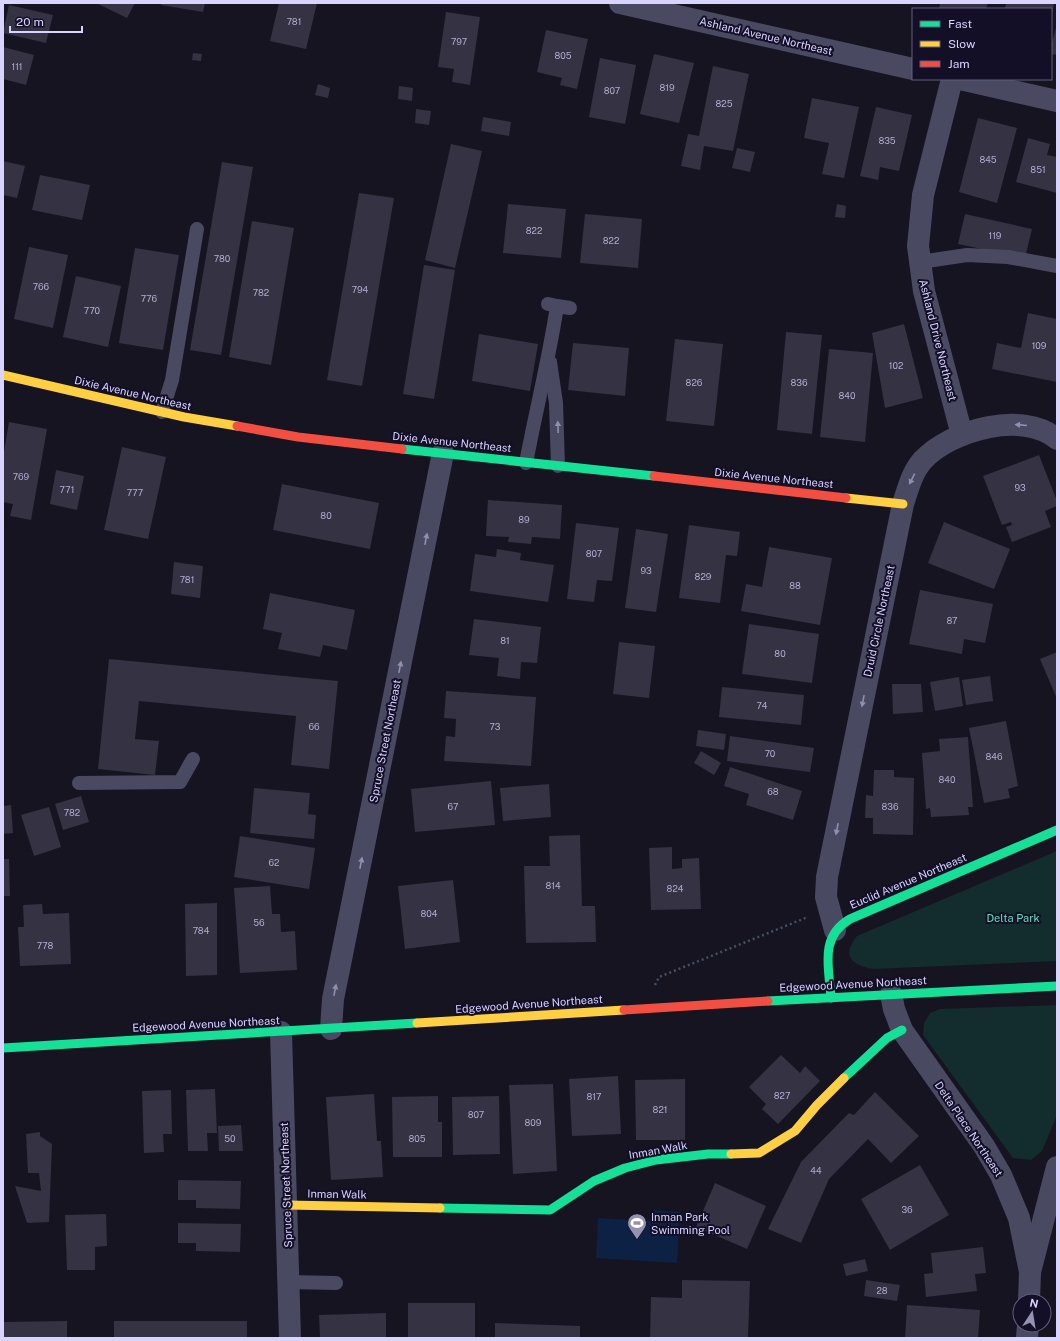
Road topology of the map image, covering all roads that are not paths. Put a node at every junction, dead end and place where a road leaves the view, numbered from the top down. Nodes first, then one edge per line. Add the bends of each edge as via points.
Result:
1 (620, 3) edge
2 (912, 68) edge
3 (952, 80) edge
4 (964, 80) edge
5 (1057, 101) edge
6 (197, 230) dead end
7 (920, 262) junction
8 (1057, 266) edge
9 (559, 306) dead end
10 (549, 356) junction
11 (3, 374) edge
12 (162, 412) junction
13 (962, 435) junction
14 (1057, 440) edge
15 (443, 454) junction
16 (526, 463) junction
17 (558, 466) junction
18 (903, 504) junction
19 (193, 759) dead end
20 (79, 784) dead end
21 (1057, 830) edge
22 (832, 920) junction
23 (1057, 986) edge
24 (891, 994) junction
25 (831, 998) junction
26 (331, 1029) junction
27 (902, 1030) junction
28 (281, 1032) junction
29 (3, 1048) edge
30 (1057, 1167) edge
31 (287, 1205) junction
32 (1030, 1272) junction
33 (288, 1282) junction
34 (336, 1283) dead end
35 (1029, 1293) edge
36 (290, 1338) edge

1 - 2 street, Ashland Avenue Northeast
3 - 7 street, Ashland Drive Northeast via 923,195 918,246
4 - 5 street
6 - 12 lane via 172,380
7 - 8 lane via 967,255 1008,257
7 - 13 street, Ashland Drive Northeast via 924,291
9 - 10 lane
10 - 16 lane via 536,404
17 -> 10 lane via 556,402
11 - 12 street, Dixie Avenue Northeast
12 - 15 street, Dixie Avenue Northeast via 298,437
14 -> 13 street, Druid Circle Northeast via 1052,435 1025,425 999,425
13 -> 18 street, Druid Circle Northeast via 940,445 923,460 910,480
15 - 16 street, Dixie Avenue Northeast
26 -> 15 street, Spruce Street Northeast via 333,999
16 - 17 street, Dixie Avenue Northeast
17 - 18 street, Dixie Avenue Northeast
18 -> 22 street, Druid Circle Northeast via 827,877 826,897
19 - 20 lane via 180,782
21 - 22 street, Euclid Avenue Northeast via 850,918
22 - 25 street via 828,951
23 - 24 street, Edgewood Avenue Northeast
24 - 25 street, Edgewood Avenue Northeast
24 - 27 street, Delta Place Northeast
25 - 26 street, Edgewood Avenue Northeast
26 - 28 street, Edgewood Avenue Northeast
27 - 31 street, Inman Walk via 887,1038 847,1075 795,1132 759,1153 708,1154 656,1160 625,1168 594,1181 550,1210
27 - 32 street, Delta Place Northeast via 984,1146 1001,1175 1019,1218
28 - 29 street, Edgewood Avenue Northeast
28 - 31 street, Spruce Street Northeast
30 - 32 street, Delta Place Northeast
31 - 33 street, Spruce Street Northeast
32 - 35 street, Delta Place Northeast
33 - 34 lane
33 - 36 street, Spruce Street Northeast

